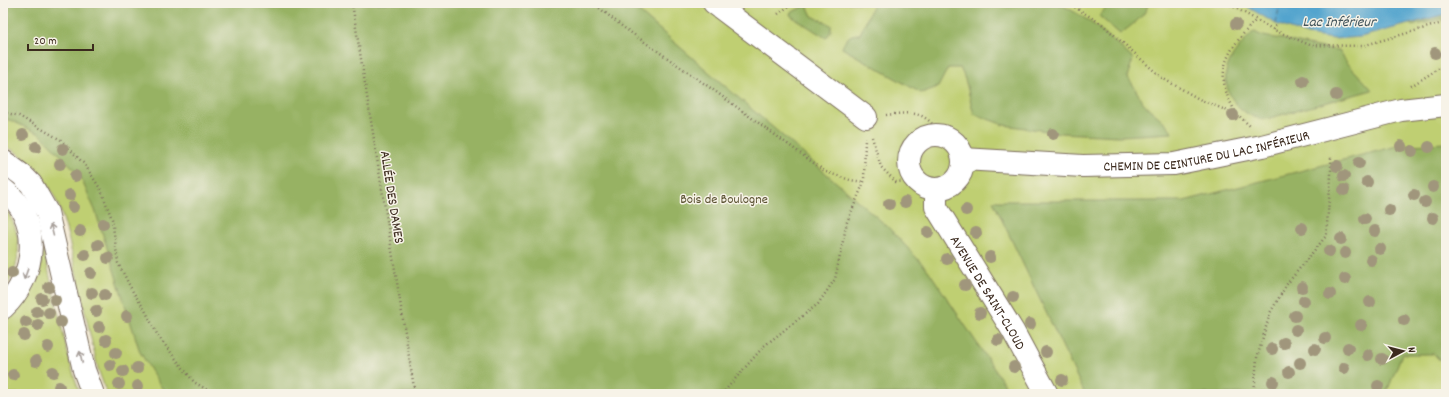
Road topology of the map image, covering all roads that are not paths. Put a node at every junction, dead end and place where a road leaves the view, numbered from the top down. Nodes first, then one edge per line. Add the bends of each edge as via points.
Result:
1 (714, 3) edge
2 (1446, 105) edge
3 (866, 117) road end
4 (963, 160) junction
5 (3, 161) edge
6 (3, 189) edge
7 (936, 189) junction
8 (3, 308) edge
9 (93, 394) edge
10 (1047, 394) edge

1 - 3 main road
2 - 4 main road, CHEMIN DE CEINTURE DU LAC INFÉRIEUR via 1401,110 1262,146 1174,164 1083,166
4 - 7 main road via 958,178 946,187
4 - 7 main road via 956,143 940,135 926,137 916,144 910,154 910,170 916,180 926,187
9 -> 5 main road via 84,370 47,212 31,184
6 -> 8 main road via 22,211 29,231 31,252 22,284 12,300
7 - 10 main road, AVENUE DE SAINT-CLOUD via 936,207 1013,330

